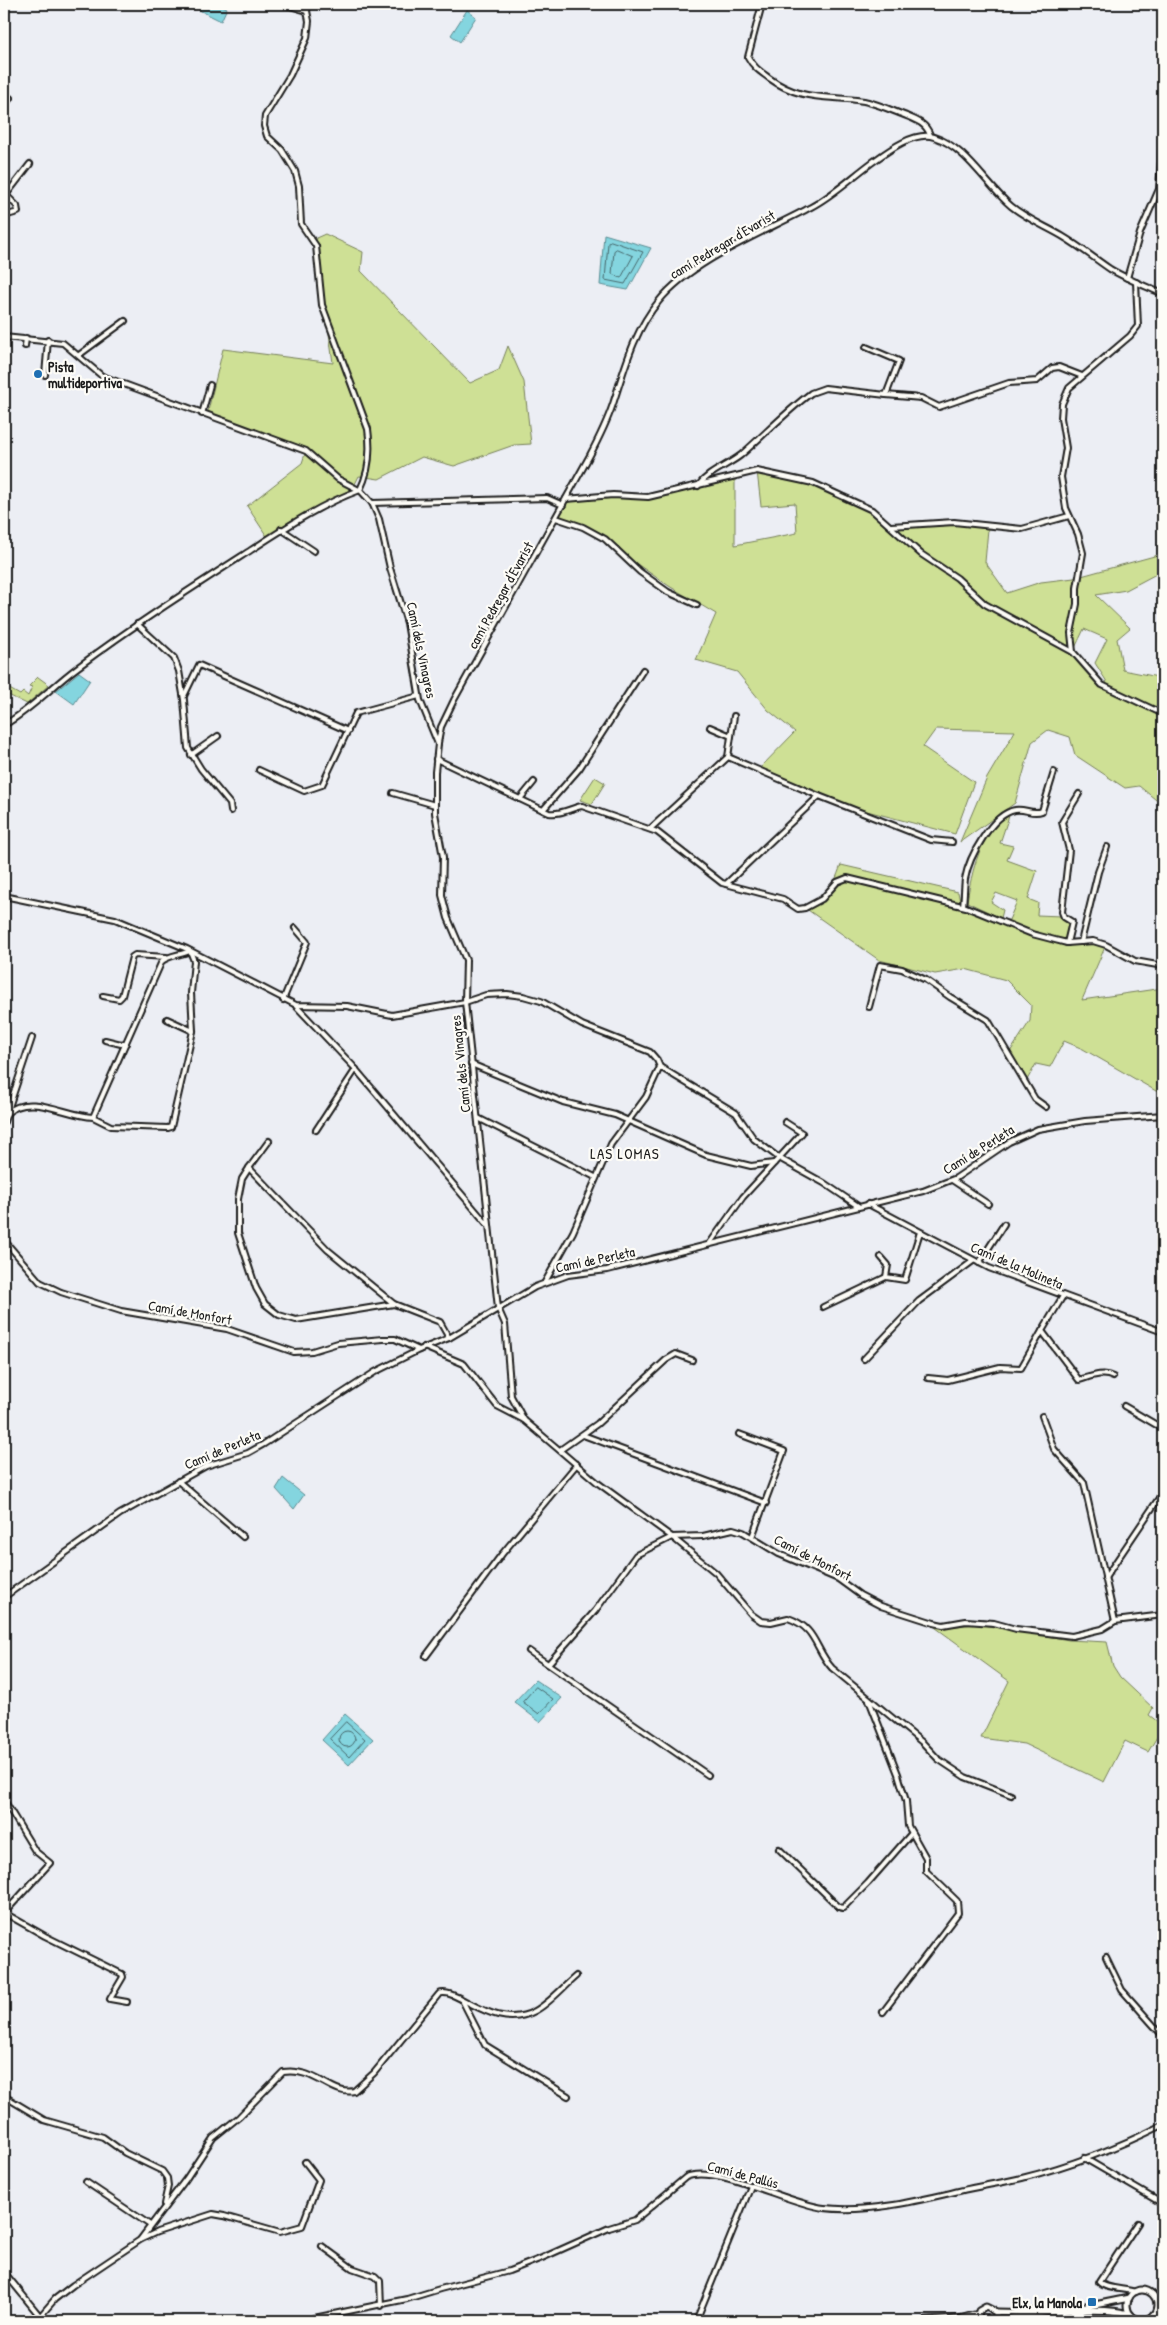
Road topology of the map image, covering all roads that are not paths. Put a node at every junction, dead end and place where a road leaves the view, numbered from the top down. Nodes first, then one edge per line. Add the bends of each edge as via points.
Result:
1 (284, 4) edge
2 (309, 4) edge
3 (762, 4) edge
4 (307, 11) junction
5 (10, 98) dead end
6 (4, 106) edge
7 (1163, 134) edge
8 (930, 136) junction
9 (30, 164) dead end
10 (5, 194) edge
11 (4, 216) edge
12 (1127, 278) junction
13 (1136, 282) junction
14 (1163, 294) edge
15 (125, 321) dead end
16 (6, 337) edge
17 (26, 338) junction
18 (48, 340) junction
19 (4, 344) edge
20 (25, 346) dead end
21 (866, 347) dead end
22 (79, 355) junction
23 (45, 375) dead end
24 (1082, 376) junction
25 (210, 385) dead end
26 (886, 395) junction
27 (202, 414) junction
28 (698, 486) junction
29 (360, 490) junction
30 (566, 499) junction
31 (372, 503) junction
32 (563, 505) junction
33 (1069, 516) junction
34 (556, 518) junction
35 (891, 526) junction
36 (281, 529) junction
37 (314, 551) dead end
38 (697, 605) dead end
39 (137, 624) junction
40 (1073, 652) junction
41 (643, 670) dead end
42 (419, 696) junction
43 (184, 698) junction
44 (1163, 714) edge
45 (734, 716) dead end
46 (4, 725) edge
47 (710, 727) dead end
48 (348, 731) junction
49 (218, 736) dead end
50 (731, 736) junction
51 (438, 744) junction
52 (192, 755) junction
53 (728, 757) junction
54 (436, 759) junction
55 (259, 770) dead end
56 (1054, 772) dead end
57 (534, 782) dead end
58 (393, 793) dead end
59 (1079, 794) dead end
60 (819, 796) junction
61 (520, 799) junction
62 (435, 805) junction
63 (542, 810) junction
64 (231, 811) dead end
65 (650, 829) junction
66 (952, 842) dead end
67 (1107, 847) dead end
68 (726, 884) junction
69 (4, 896) edge
70 (963, 906) junction
71 (295, 928) dead end
72 (1080, 942) junction
73 (1068, 943) junction
74 (190, 951) junction
75 (166, 957) junction
76 (1163, 965) edge
77 (104, 996) dead end
78 (283, 1000) junction
79 (465, 1002) junction
80 (296, 1005) junction
81 (869, 1007) dead end
82 (167, 1020) dead end
83 (193, 1031) junction
84 (32, 1038) dead end
85 (105, 1040) dead end
86 (126, 1043) junction
87 (471, 1064) junction
88 (660, 1067) junction
89 (356, 1069) junction
90 (1046, 1107) dead end
91 (7, 1113) junction
92 (1163, 1114) edge
93 (93, 1117) junction
94 (478, 1118) junction
95 (628, 1120) junction
96 (4, 1122) edge
97 (785, 1122) dead end
98 (316, 1130) dead end
99 (269, 1141) dead end
100 (779, 1158) junction
101 (774, 1163) junction
102 (249, 1168) junction
103 (596, 1177) junction
104 (952, 1180) junction
105 (868, 1204) junction
106 (988, 1204) dead end
107 (858, 1206) junction
108 (487, 1224) junction
109 (1004, 1224) dead end
110 (920, 1232) junction
111 (4, 1240) edge
112 (710, 1244) junction
113 (881, 1257) dead end
114 (973, 1261) junction
115 (979, 1263) junction
116 (886, 1277) junction
117 (545, 1282) junction
118 (1063, 1296) junction
119 (394, 1304) junction
120 (822, 1307) dead end
121 (498, 1308) junction
122 (1042, 1331) junction
123 (1163, 1332) edge
124 (449, 1338) junction
125 (424, 1347) junction
126 (419, 1350) junction
127 (864, 1359) dead end
128 (692, 1360) dead end
129 (1113, 1377) dead end
130 (928, 1378) dead end
131 (1124, 1406) dead end
132 (1042, 1416) dead end
133 (524, 1420) junction
134 (739, 1434) dead end
135 (1163, 1434) edge
136 (583, 1435) junction
137 (560, 1450) junction
138 (577, 1464) junction
139 (178, 1481) junction
140 (1163, 1492) edge
141 (766, 1503) junction
142 (243, 1537) dead end
143 (672, 1537) junction
144 (752, 1537) junction
145 (1105, 1578) junction
146 (4, 1597) edge
147 (1163, 1615) edge
148 (1115, 1621) junction
149 (529, 1651) dead end
150 (426, 1656) dead end
151 (548, 1664) junction
152 (868, 1698) junction
153 (708, 1776) dead end
154 (1012, 1795) dead end
155 (4, 1800) edge
156 (911, 1834) junction
157 (779, 1849) dead end
158 (1106, 1957) dead end
159 (576, 1976) dead end
160 (462, 2000) junction
161 (127, 2002) dead end
162 (883, 2012) dead end
163 (1163, 2036) edge
164 (4, 2096) edge
165 (568, 2096) dead end
166 (1163, 2125) edge
167 (1084, 2158) junction
168 (305, 2162) dead end
169 (86, 2182) dead end
170 (751, 2186) junction
171 (1163, 2204) edge
172 (163, 2206) junction
173 (1138, 2223) dead end
174 (150, 2225) junction
175 (140, 2240) junction
176 (322, 2246) dead end
177 (4, 2272) edge
178 (1136, 2292) junction
179 (1153, 2296) junction
180 (1129, 2298) junction
181 (1163, 2299) edge
182 (381, 2306) junction
183 (1163, 2311) edge
184 (996, 2312) junction
185 (978, 2314) junction
186 (1131, 2315) junction
187 (1153, 2315) junction
188 (39, 2316) junction
189 (1145, 2320) edge
190 (36, 2321) edge
191 (306, 2321) edge
192 (696, 2321) edge
193 (926, 2321) edge
194 (958, 2321) edge
195 (973, 2321) edge
196 (978, 2321) edge
197 (998, 2321) edge

1 - 4 street
2 - 4 street
3 - 8 street via 748,57 762,73 793,92 863,101 918,120 928,129
4 - 29 street via 307,38 290,76 265,116 264,126 295,171 299,186 300,224 316,246 322,304 368,428 369,463
5 - 6 street
7 - 12 street via 1158,189 1140,233
8 - 12 street via 943,140 964,155 987,184 1014,208
8 - 30 street, camí Pedregar d'Evarist via 912,138 877,159 826,198 746,240 674,285 651,311 634,341 608,416
9 - 10 street
10 - 11 street via 17,206 18,212
12 - 13 street
13 - 14 street
13 - 24 street via 1138,326
15 - 22 street
16 - 17 street
16 - 19 street
17 - 18 street
17 - 20 street
18 - 22 street via 63,343
18 - 23 street
21 - 26 street via 899,361
22 - 27 street via 102,376
24 - 26 street via 1059,367 1052,368 1037,381 1009,383 939,407 921,398
24 - 33 street via 1069,388 1062,411 1066,448 1061,477
25 - 27 street
26 - 28 street via 825,388 811,393 740,455 722,469 704,477
27 - 29 street via 306,451 338,479
28 - 30 street via 648,498 613,495
28 - 35 street via 757,471 813,483 872,510
29 - 31 street, Camí dels Vinagres
29 - 36 street
30 - 32 street, camí Pedregar d'Evarist
31 - 32 street via 547,498
31 - 42 street, Camí dels Vinagres via 380,519 390,568 407,623
32 - 34 street, camí Pedregar d'Evarist
33 - 35 street via 1022,529 954,522
33 - 40 street via 1083,553 1071,633
34 - 38 street via 605,539 640,572 668,592
34 - 51 street, camí Pedregar d'Evarist via 454,700 441,727
35 - 40 street via 920,554 957,578 985,604
36 - 37 street
36 - 39 street
39 - 43 street via 174,658
39 - 46 street
40 - 44 street via 1102,685
41 - 63 street via 579,769
42 - 48 street via 356,713
42 - 51 street, Camí dels Vinagres
43 - 48 street via 198,665
43 - 52 street via 188,748
45 - 50 street
47 - 50 street
48 - 55 street via 322,785 304,791
49 - 52 street
50 - 53 street
51 - 54 street, Camí dels Vinagres
52 - 64 street via 230,804
53 - 60 street
53 - 65 street
54 - 61 street
54 - 62 street, Camí dels Vinagres
56 - 70 street via 1042,811 1016,810 997,818 990,826 965,878
57 - 61 street
58 - 62 street
59 - 73 street via 1062,822 1069,850 1062,912 1072,922
60 - 66 street via 931,840
60 - 68 street
61 - 63 street
62 - 79 street, Camí dels Vinagres via 443,857 442,895 466,960
63 - 65 street via 561,814 582,806
65 - 68 street
67 - 72 street
68 - 70 street via 783,900 798,909 822,899 837,882 847,878
69 - 74 street via 115,919
70 - 73 street via 1032,934
71 - 78 street via 307,942
72 - 73 street
72 - 76 street via 1094,941 1135,961
74 - 75 street
74 - 78 street
74 - 83 street via 194,961 191,993
75 - 77 street via 132,956 122,996 119,1000
75 - 86 street
78 - 80 street
79 - 80 street via 392,1016 347,1006
79 - 87 street, Camí dels Vinagres
79 - 88 street via 486,995 507,994 540,1001 582,1025 640,1046 658,1060
80 - 89 street
81 - 90 street via 880,965 902,969 926,980 988,1020 1035,1099
82 - 83 street
83 - 93 street via 172,1127 111,1126
84 - 91 street
85 - 86 street
86 - 93 street
87 - 94 street, Camí dels Vinagres
87 - 95 street via 563,1102
88 - 95 street via 646,1097
88 - 100 street via 736,1113 754,1139
89 - 98 street
89 - 108 street
91 - 93 street via 22,1105 53,1107
91 - 96 street
92 - 104 street, Camí de Perleta via 1038,1128 1008,1142
94 - 103 street
94 - 108 street, Camí dels Vinagres
95 - 101 street via 706,1155 751,1166
95 - 103 street via 611,1144
97 - 100 street via 802,1133
99 - 102 street
100 - 101 street
100 - 107 street
101 - 112 street via 742,1196
102 - 119 street via 328,1250
102 - 119 street via 242,1179 238,1199 238,1233 256,1288 265,1304 279,1315 296,1320
103 - 117 street via 573,1232
104 - 105 street, Camí de Perleta via 924,1191
104 - 106 street
105 - 107 street, Camí de Perleta
105 - 110 street, Camí de la Molineta
107 - 112 street, Camí de Perleta
108 - 121 street, Camí dels Vinagres
109 - 115 street
110 - 114 street, Camí de la Molineta
110 - 116 street via 905,1280
111 - 126 street, Camí de Monfort via 40,1282 121,1311 227,1329 294,1352 312,1351 338,1343 383,1339 402,1341
112 - 117 street, Camí de Perleta
113 - 116 street via 888,1265
114 - 115 street, Camí de la Molineta
114 - 127 street via 919,1301
115 - 118 street, Camí de la Molineta
116 - 120 street
117 - 121 street, Camí de Perleta
118 - 122 street
118 - 123 street, Camí de la Molineta
119 - 124 street via 440,1322
121 - 124 street, Camí de Perleta
121 - 133 street, Camí dels Vinagres via 505,1324 511,1396
122 - 129 street via 1079,1380 1107,1374
122 - 130 street via 1020,1368 1000,1367 948,1380
124 - 125 street, Camí de Perleta
125 - 126 street, Camí de Perleta
125 - 133 street via 464,1364 497,1406
126 - 139 street, Camí de Perleta via 375,1372 248,1453 206,1466
128 - 136 street via 676,1354 666,1360
131 - 135 street via 1160,1427
132 - 145 street via 1054,1449 1084,1483
133 - 137 street
134 - 141 street via 784,1451
136 - 137 street
136 - 141 street
137 - 138 street
138 - 143 street
138 - 150 street via 508,1547
139 - 142 street
139 - 146 street, Camí de Perleta via 108,1521
140 - 145 street
141 - 144 street
143 - 144 street, Camí de Monfort via 703,1536 733,1529
143 - 151 street via 636,1555 595,1611
143 - 152 street via 716,1573 751,1614 761,1621 788,1618 806,1627 825,1661
144 - 148 street, Camí de Monfort via 779,1554 838,1579 881,1606 934,1623 994,1622 1016,1629 1072,1636 1102,1629
145 - 148 street
147 - 148 street, Camí de Monfort
149 - 151 street
151 - 153 street
152 - 154 street via 938,1759 965,1777
152 - 156 street via 898,1774
155 - 161 street via 35,1851 50,1863 8,1909 8,1915 122,1974 122,1981 110,1999
156 - 157 street via 842,1908
156 - 162 street via 926,1858 926,1872 957,1901 958,1913
158 - 163 street via 1122,1990
159 - 160 street via 544,2005 523,2016 496,2015
160 - 165 street via 485,2045
160 - 172 street via 448,1993 439,1994 374,2074 354,2092 342,2091 303,2072 282,2072 213,2138 186,2179
164 - 172 street via 44,2120 103,2137 125,2154 162,2172 168,2186
166 - 167 street, Camí de Pallús
167 - 170 street, Camí de Pallús via 1023,2177 914,2202 852,2208 823,2208
167 - 171 street
168 - 175 street via 319,2180 302,2226 280,2232 213,2214
169 - 174 street
170 - 182 street, Camí de Pallús via 693,2174 625,2225 609,2228 509,2271
170 - 192 street
172 - 174 street
173 - 178 street via 1099,2282 1104,2286
174 - 175 street
175 - 188 street via 73,2284
176 - 182 street via 352,2268 380,2281
177 - 188 street
178 - 179 main road via 1145,2291
178 - 180 main road
179 - 181 main road
179 - 187 main road via 1157,2307
180 - 184 main road via 1099,2305
180 - 186 main road via 1127,2306
182 - 191 street, Camí de Pallús
183 - 187 main road
184 - 185 main road via 986,2307
184 - 197 main road
185 - 193 main road
185 - 196 main road
186 - 189 main road
186 - 197 main road via 1122,2311 1098,2310
187 - 189 main road
188 - 190 street
194 - 195 main road

